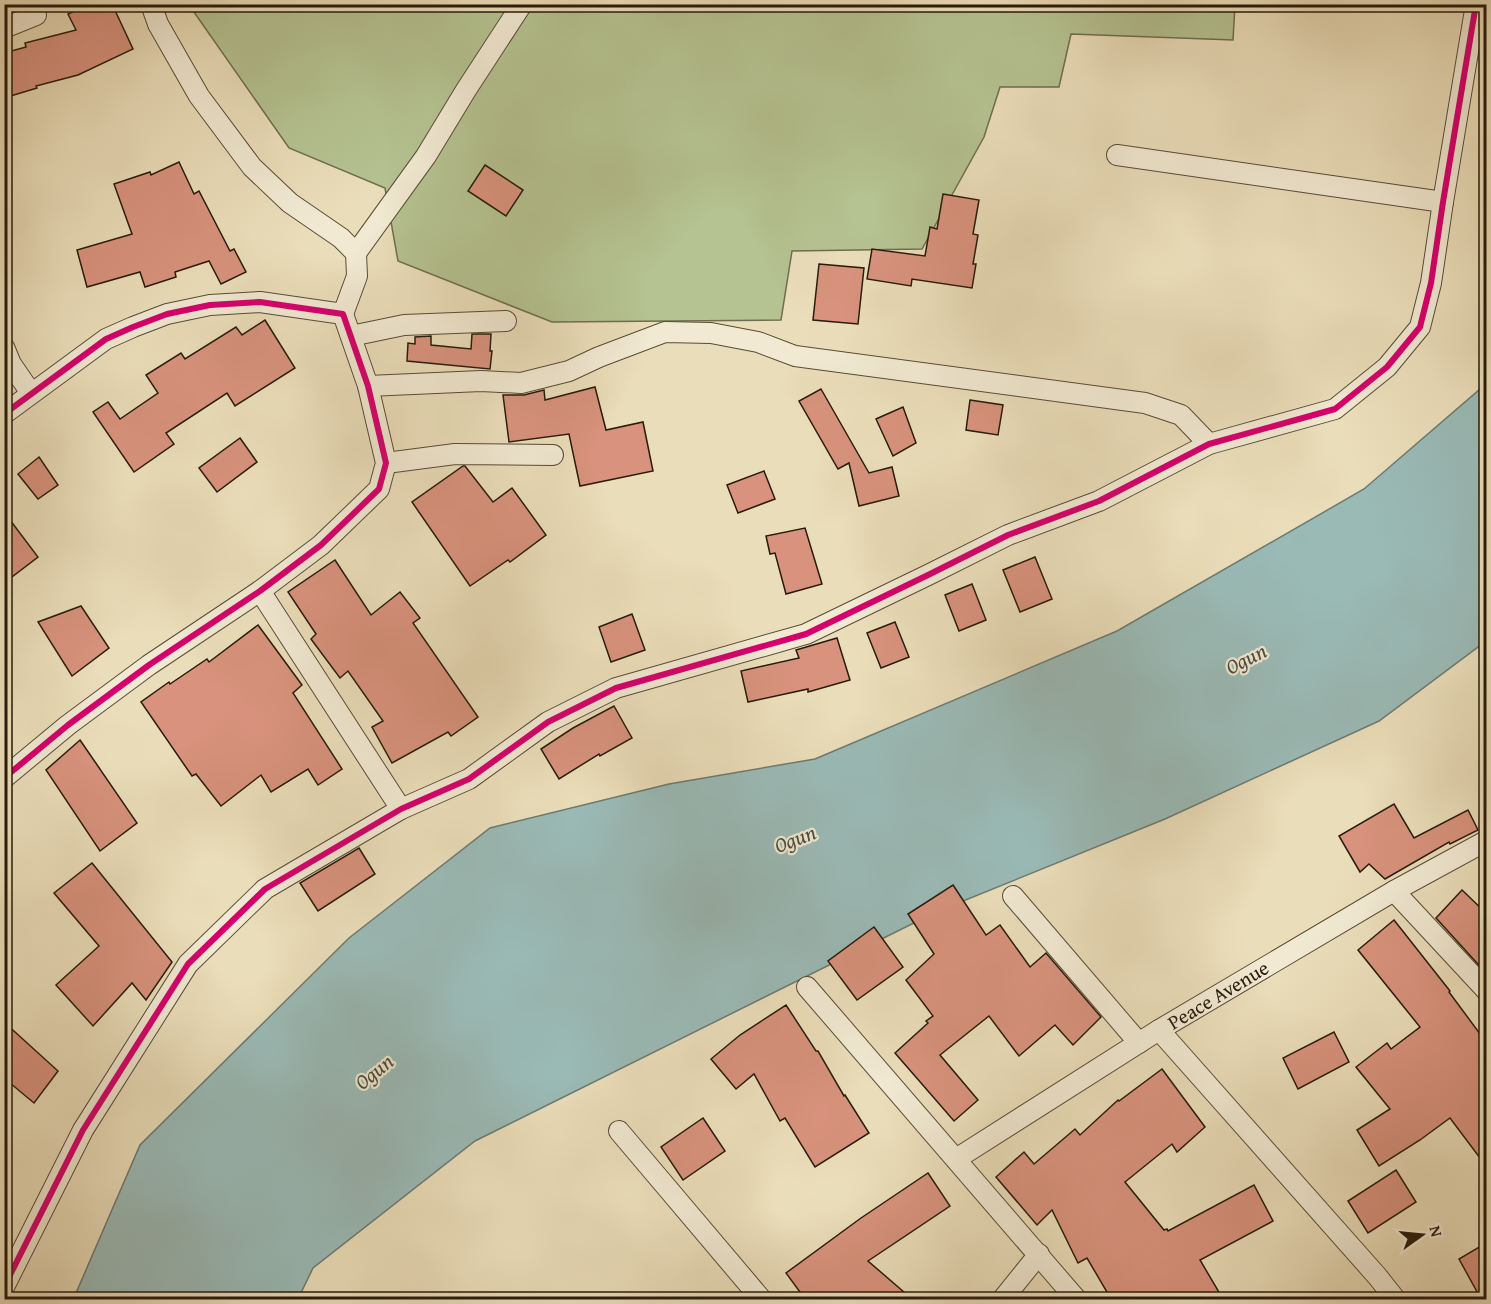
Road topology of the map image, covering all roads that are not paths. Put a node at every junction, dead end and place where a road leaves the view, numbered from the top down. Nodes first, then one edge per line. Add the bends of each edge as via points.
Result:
1 (151, 4) edge
2 (522, 4) edge
3 (1476, 4) edge
4 (36, 15) dead end
5 (4, 28) edge
6 (1118, 155) dead end
7 (1443, 202) junction
8 (356, 253) junction
9 (344, 314) junction
10 (506, 321) dead end
11 (351, 336) junction
12 (4, 347) edge
13 (368, 386) junction
14 (31, 393) junction
15 (4, 414) edge
16 (1209, 444) junction
17 (553, 455) dead end
18 (386, 463) junction
19 (260, 591) junction
20 (4, 778) edge
21 (401, 809) junction
22 (1486, 841) edge
23 (1394, 891) junction
24 (1013, 896) dead end
25 (807, 987) dead end
26 (1486, 990) edge
27 (1160, 1030) junction
28 (1139, 1043) junction
29 (619, 1131) dead end
30 (956, 1159) junction
31 (1039, 1254) junction
32 (4, 1287) edge
33 (762, 1299) edge
34 (1002, 1299) edge
35 (1077, 1299) edge
36 (1396, 1299) edge

1 - 8 street via 158,24 199,96 252,167 290,203
2 - 8 street via 426,156
3 - 7 street
4 - 5 street
6 - 7 street
7 - 16 street via 1420,327 1387,367 1335,409
8 - 9 street via 357,276
9 - 11 street
9 - 14 street via 260,302 210,305 167,314 106,339
10 - 11 street via 404,325
11 - 13 street
12 - 14 street
13 - 16 street via 521,383 569,371 665,332 711,333 758,342 795,356 1145,403 1180,415
13 - 18 street
14 - 15 street
16 - 21 street via 1099,501 1008,535 806,634 616,688 548,722 469,779
17 - 18 street via 455,454
18 - 19 street via 379,489 321,545
19 - 20 street via 149,665
19 - 21 street
21 - 32 street via 265,889 188,964 83,1130
22 - 23 street, Peace Avenue
23 - 26 street
23 - 27 street, Peace Avenue
24 - 28 street
25 - 30 street
27 - 28 street, Peace Avenue
27 - 36 street
28 - 30 street, Peace Avenue
29 - 33 street
30 - 31 street
31 - 34 street
31 - 35 street

